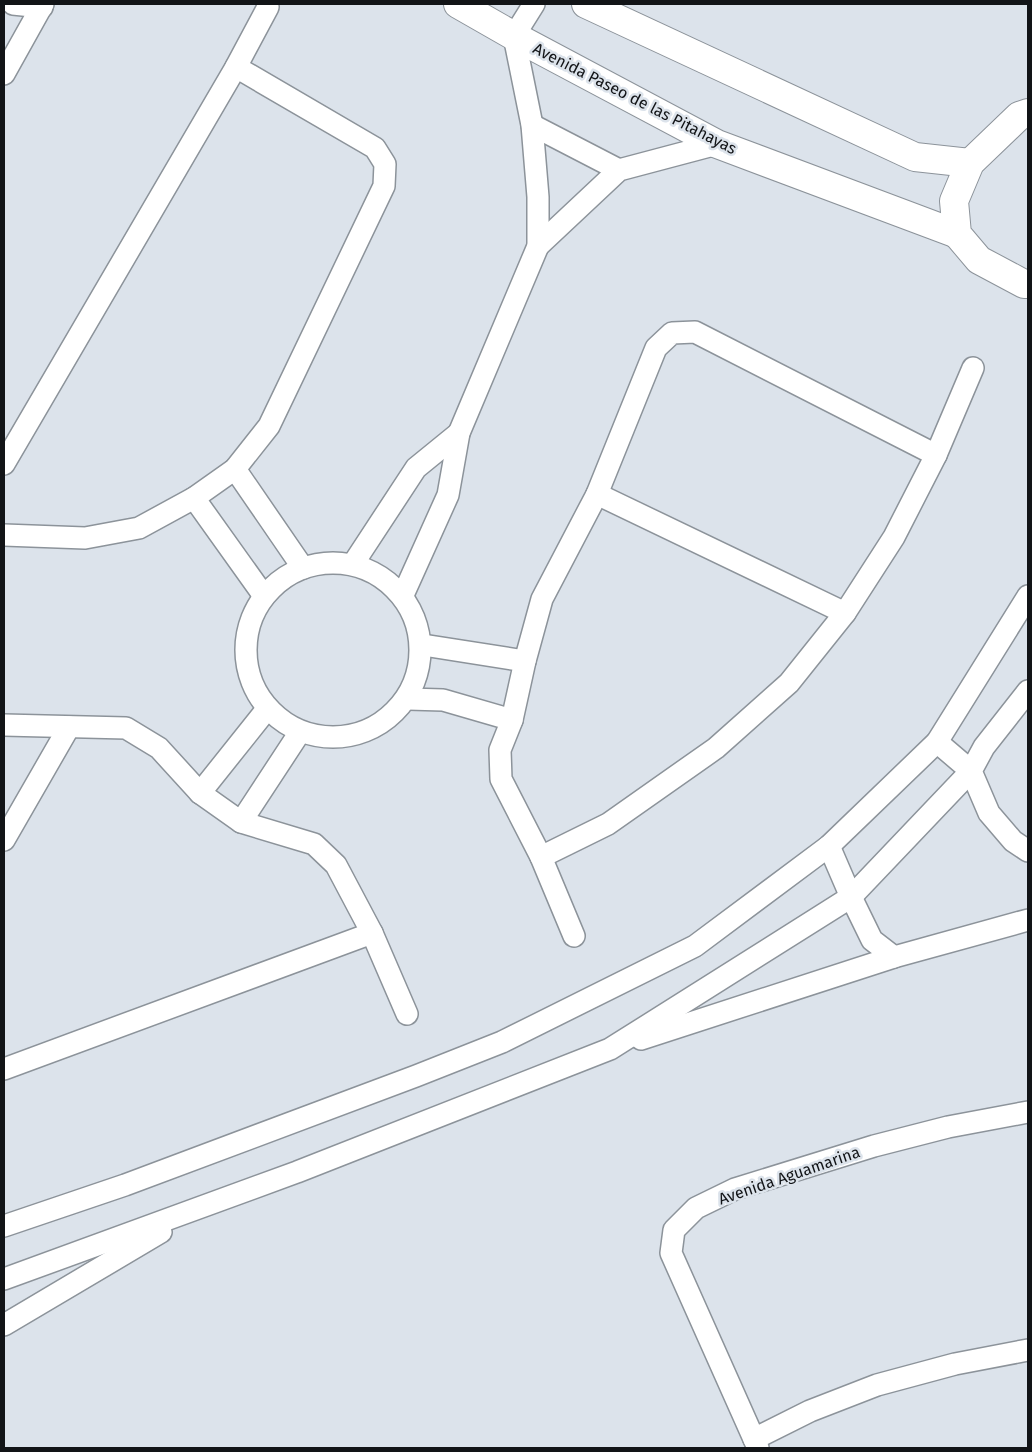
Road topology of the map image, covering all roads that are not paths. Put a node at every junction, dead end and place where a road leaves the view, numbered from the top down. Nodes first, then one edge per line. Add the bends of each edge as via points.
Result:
1 (13, 4) edge
2 (458, 4) edge
3 (534, 4) edge
4 (586, 4) edge
5 (43, 6) edge
6 (268, 8) dead end
7 (514, 36) junction
8 (236, 67) junction
9 (4, 74) edge
10 (1028, 113) edge
11 (532, 125) junction
12 (717, 144) junction
13 (970, 163) junction
14 (619, 170) junction
15 (957, 234) junction
16 (538, 246) junction
17 (1028, 284) edge
18 (973, 368) dead end
19 (459, 433) junction
20 (936, 455) junction
21 (4, 464) edge
22 (235, 469) junction
23 (597, 494) junction
24 (194, 498) junction
25 (4, 536) edge
26 (353, 564) junction
27 (303, 568) junction
28 (403, 595) junction
29 (264, 596) junction
30 (1028, 596) edge
31 (845, 613) junction
32 (423, 645) junction
33 (525, 661) junction
34 (1028, 691) edge
35 (408, 699) junction
36 (267, 708) junction
37 (512, 720) junction
38 (4, 725) edge
39 (69, 727) junction
40 (300, 732) junction
41 (937, 742) junction
42 (971, 771) junction
43 (200, 793) junction
44 (241, 822) junction
45 (4, 840) edge
46 (829, 846) junction
47 (1028, 851) edge
48 (541, 857) junction
49 (850, 897) junction
50 (1028, 920) edge
51 (372, 933) junction
52 (574, 936) dead end
53 (894, 957) junction
54 (407, 1014) dead end
55 (610, 1049) junction
56 (4, 1069) edge
57 (1028, 1112) edge
58 (206, 1205) junction
59 (4, 1226) edge
60 (4, 1279) edge
61 (4, 1325) edge
62 (1028, 1350) edge
63 (756, 1444) edge

1 - 5 street
2 - 7 street, Avenida Paseo de las Pitahayas
3 - 7 street
4 - 13 street via 915,157
5 - 9 street
6 - 8 street
7 - 11 street
7 - 12 street, Avenida Paseo de las Pitahayas
8 - 21 street
8 - 22 street via 375,148 384,164 384,186 269,426
10 - 13 street via 1019,116
11 - 14 street
11 - 16 street
12 - 14 street
12 - 15 street, Avenida Paseo de las Pitahayas
13 - 15 street via 954,200
14 - 16 street
15 - 17 street via 979,260
16 - 19 street
18 - 20 street
19 - 26 street via 416,468
19 - 28 street via 448,495
20 - 23 street via 695,332 672,333 656,348
20 - 31 street via 894,537
22 - 24 street
22 - 27 street
23 - 31 street
23 - 33 street via 542,599
24 - 25 street via 139,528 85,538
24 - 29 street
26 - 27 street via 328,562
26 - 28 street via 381,577
27 - 29 street via 282,579
28 - 32 street
29 - 36 street via 247,632 248,673
30 - 41 street
31 - 48 street via 789,683 716,748 608,824
32 - 33 street
32 - 35 street
33 - 37 street
34 - 42 street via 984,747
35 - 37 street via 443,700
35 - 40 street via 378,726 348,736 340,738
36 - 40 street
36 - 43 street
37 - 48 street via 500,750 501,779
38 - 39 street
39 - 43 street via 126,728 159,748
39 - 45 street
40 - 44 street
41 - 42 street
41 - 46 street
42 - 47 street via 989,813 1013,841
42 - 49 street
43 - 44 street
44 - 51 street via 314,844 336,865
46 - 49 street
46 - 59 street via 695,946 502,1042 124,1185
48 - 52 street
49 - 53 street via 872,940
49 - 55 street
50 - 53 street
51 - 54 street
51 - 56 street
53 - 55 street
55 - 58 street
57 - 63 street, Avenida Aguamarina via 948,1127 874,1146 735,1189 696,1208 674,1230 671,1253
58 - 60 street
58 - 61 street
62 - 63 street via 954,1364 877,1385 810,1412

